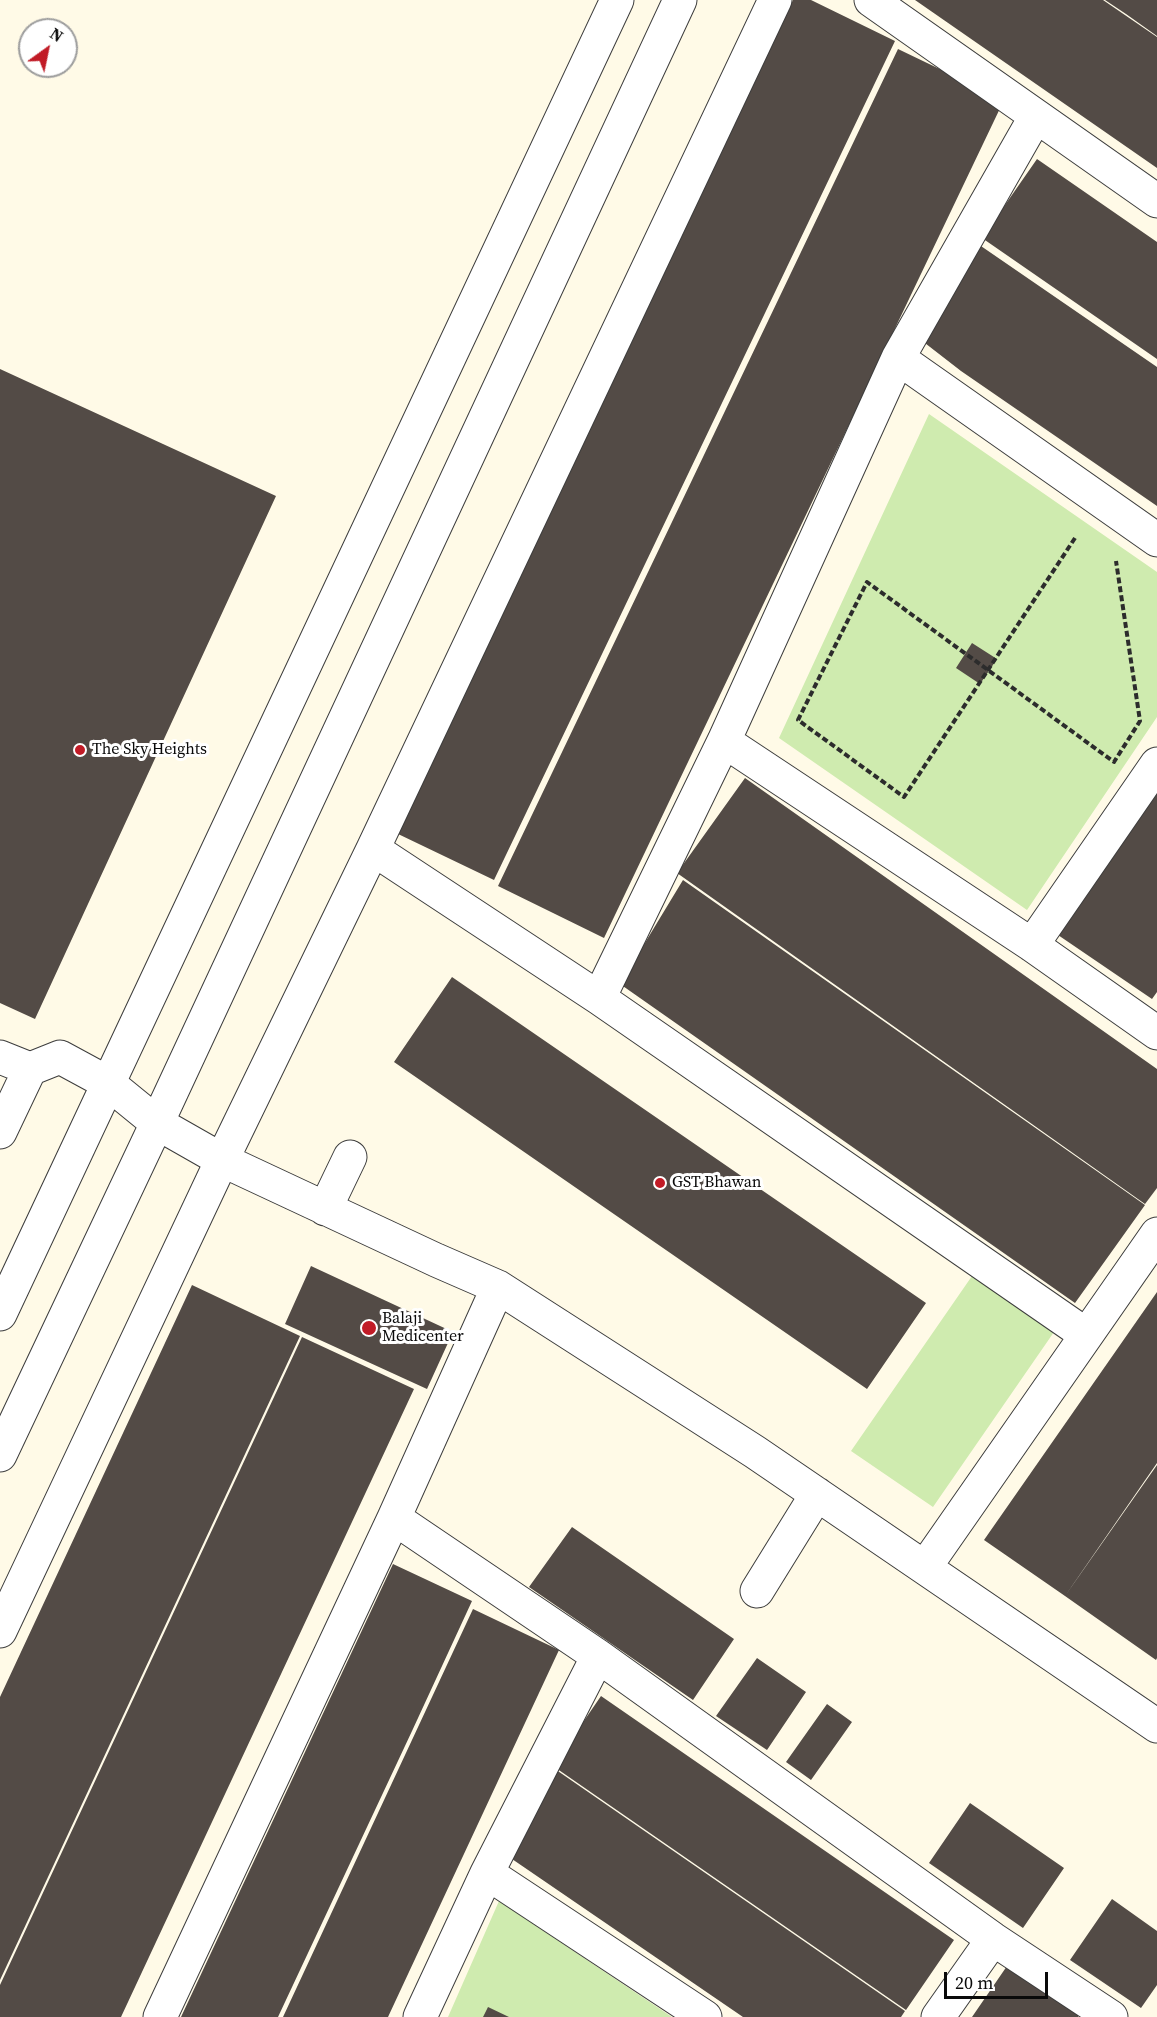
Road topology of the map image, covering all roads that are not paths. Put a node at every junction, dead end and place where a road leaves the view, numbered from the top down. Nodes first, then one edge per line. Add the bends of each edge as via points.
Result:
1 (617, 0) edge
2 (680, 0) edge
3 (775, 0) edge
4 (871, 0) edge
5 (1036, 116) junction
6 (1157, 201) edge
7 (898, 358) junction
8 (1157, 540) edge
9 (724, 741) junction
10 (1157, 764) edge
11 (373, 849) junction
12 (1032, 945) junction
13 (599, 998) junction
14 (1157, 1033) edge
15 (0, 1057) edge
16 (30, 1069) junction
17 (108, 1083) junction
18 (158, 1123) junction
19 (0, 1132) edge
20 (350, 1157) dead end
21 (222, 1160) junction
22 (325, 1209) junction
23 (1157, 1234) edge
24 (498, 1287) junction
25 (0, 1314) edge
26 (1085, 1335) junction
27 (0, 1455) edge
28 (817, 1494) junction
29 (394, 1518) junction
30 (925, 1567) junction
31 (757, 1591) dead end
32 (0, 1631) edge
33 (598, 1656) junction
34 (1157, 1726) edge
35 (487, 1873) junction
36 (993, 1939) junction
37 (160, 2017) edge
38 (420, 2017) edge
39 (705, 2017) edge
40 (938, 2017) edge
41 (1111, 2017) edge

1 - 17 street
2 - 18 street
3 - 11 street
4 - 5 street
5 - 6 street
5 - 7 street
7 - 8 street
7 - 9 street
9 - 12 street
9 - 13 street
10 - 12 street
11 - 13 street
11 - 21 street
12 - 14 street
13 - 26 street
15 - 16 street
16 - 17 street via 60,1057
16 - 19 street
17 - 18 street
17 - 25 street
18 - 21 street
18 - 27 street
20 - 22 street
21 - 22 street
21 - 32 street
22 - 24 street
23 - 26 street
24 - 28 street
24 - 29 street
26 - 30 street
28 - 30 street
28 - 31 street
29 - 33 street
29 - 37 street
30 - 34 street
33 - 35 street
33 - 36 street
35 - 38 street
35 - 39 street
36 - 40 street
36 - 41 street

